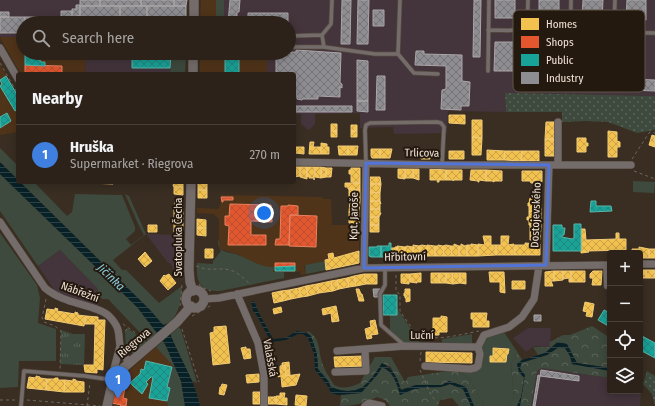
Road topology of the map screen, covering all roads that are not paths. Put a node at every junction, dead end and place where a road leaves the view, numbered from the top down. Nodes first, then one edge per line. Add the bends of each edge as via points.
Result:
1 (194, 0) edge
2 (332, 0) edge
3 (400, 0) edge
4 (488, 0) edge
5 (528, 0) edge
6 (571, 0) edge
7 (615, 0) edge
8 (528, 10) edge
9 (571, 10) edge
10 (615, 10) edge
11 (194, 16) edge
12 (488, 30) junction
13 (513, 31) edge
14 (645, 33) edge
15 (655, 33) edge
16 (322, 35) junction
17 (296, 36) edge
18 (296, 47) edge
19 (324, 47) junction
20 (0, 48) edge
21 (398, 54) junction
22 (193, 60) edge
23 (488, 71) dead end
24 (193, 72) edge
25 (438, 74) dead end
26 (16, 76) edge
27 (558, 122) dead end
28 (296, 162) edge
29 (366, 163) junction
30 (442, 165) junction
31 (558, 165) junction
32 (631, 165) road end
33 (549, 166) junction
34 (190, 184) edge
35 (0, 222) edge
36 (643, 264) edge
37 (655, 264) edge
38 (607, 265) edge
39 (542, 266) junction
40 (364, 268) junction
41 (385, 268) junction
42 (607, 276) edge
43 (606, 287) dead end
44 (193, 291) junction
45 (237, 294) junction
46 (204, 299) junction
47 (191, 306) junction
48 (125, 344) junction
49 (405, 346) junction
50 (478, 347) junction
51 (365, 349) junction
52 (336, 351) dead end
53 (130, 362) junction
54 (422, 365) road end
55 (335, 372) dead end
56 (113, 380) junction
57 (21, 406) edge
58 (107, 406) edge
59 (264, 406) edge
60 (365, 406) edge
61 (382, 406) edge

1 - 11 street
2 - 16 lane via 331,24
3 - 21 lane
4 - 12 lane
5 - 8 lane
6 - 9 lane
7 - 10 lane
12 - 13 lane
12 - 23 lane
14 - 15 lane
16 - 17 lane
16 - 19 lane
18 - 19 lane
19 - 21 lane via 375,54
20 - 26 street
21 - 25 lane via 414,72
22 - 24 street
27 - 31 street
28 - 29 street, Trlicova
29 - 30 street, Trlicova
29 - 30 lane via 365,130 370,123 436,122 444,127
29 - 40 street, Kpt. Jaroše
30 - 33 street, Trlicova
31 - 32 street, Trlicova
31 - 33 street, Trlicova
33 - 39 street, Dostojevského
34 - 44 street, Svatopluka Čecha via 189,270
35 - 48 street, Nábřežní via 45,288 61,298 108,315
36 - 37 street
38 - 39 street, Hřbitovní
39 - 41 street, Hřbitovní
39 - 50 street via 534,299 522,317 509,326 484,335
40 - 41 street, Hřbitovní
40 - 45 street, Hřbitovní
41 - 49 lane via 385,285 380,294 381,325
42 - 43 lane
44 - 46 street via 201,293
44 - 47 street via 187,298 187,303
45 - 46 street, Hřbitovní
45 - 59 street, Valašská via 258,343 264,374
46 - 47 street via 200,306
47 - 53 street, Riegrova via 177,322
48 - 53 street, Nábřežní via 122,353
48 - 56 street via 114,369
49 - 50 street, Luční
49 - 51 street, Luční
50 - 54 street via 479,363 475,368
51 - 52 street, Luční
51 - 55 street via 366,371
53 - 56 street, Riegrova
56 - 57 lane via 24,371
56 - 58 street, Riegrova
60 - 61 street via 369,403

